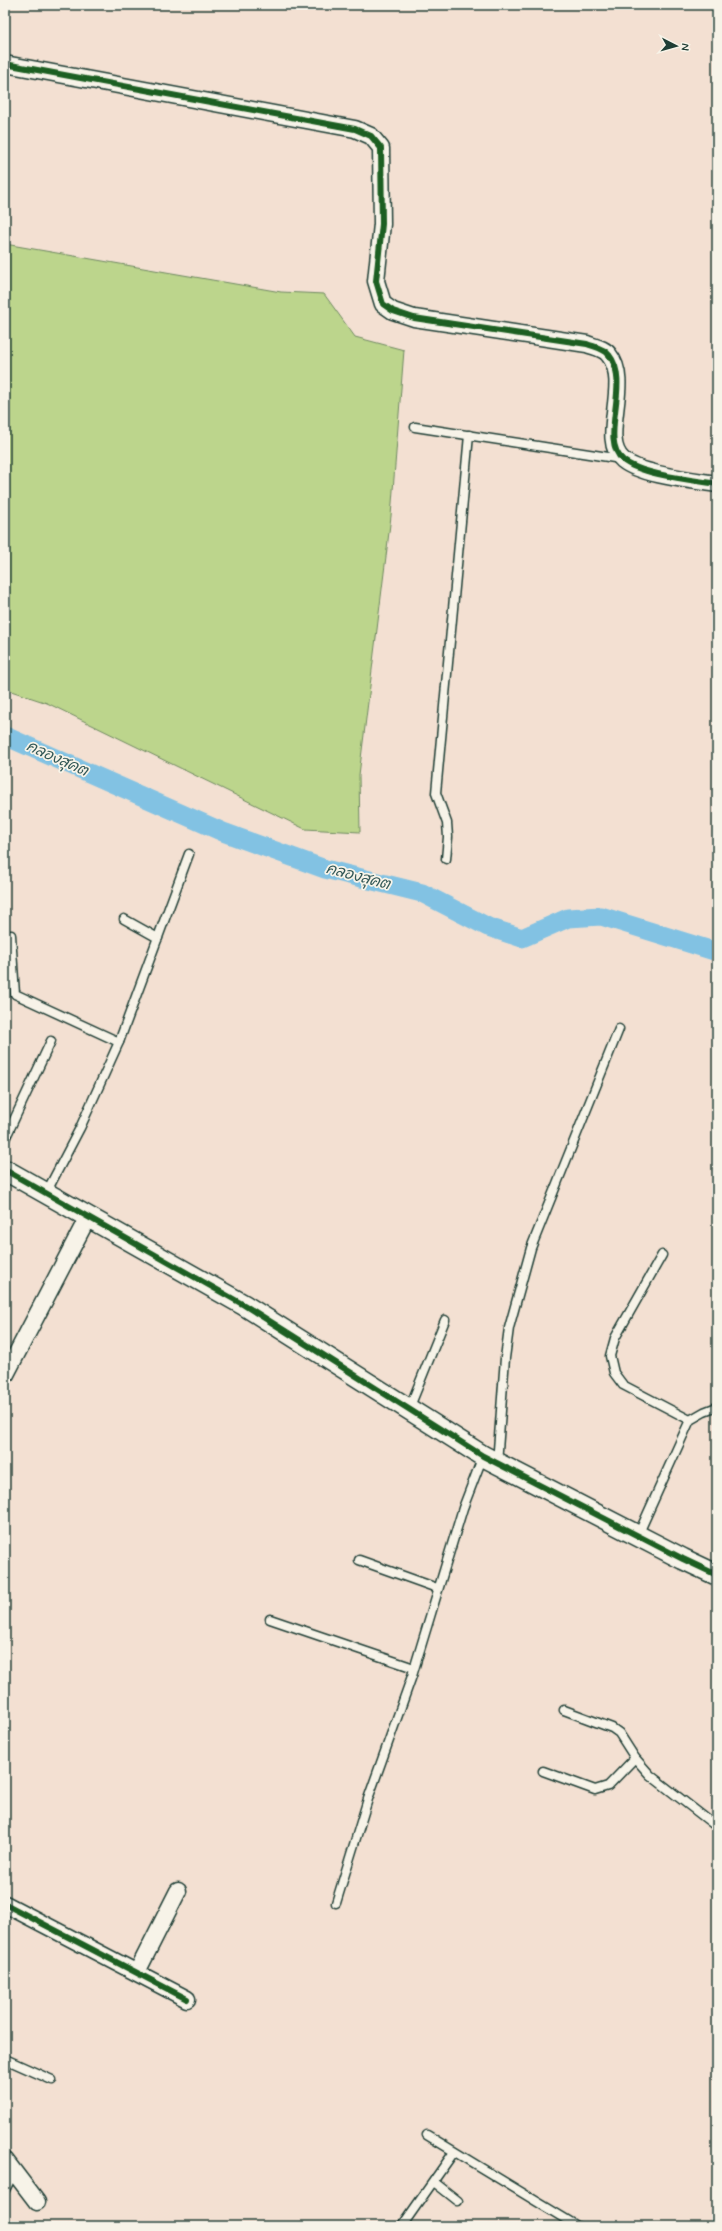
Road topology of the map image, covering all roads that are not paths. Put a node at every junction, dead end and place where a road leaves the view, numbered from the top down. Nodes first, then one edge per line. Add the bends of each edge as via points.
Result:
1 (5, 64) edge
2 (415, 427) dead end
3 (469, 435) junction
4 (622, 459) junction
5 (717, 484) edge
6 (189, 854) dead end
7 (446, 859) dead end
8 (124, 919) dead end
9 (11, 935) dead end
10 (158, 938) junction
11 (619, 1029) dead end
12 (51, 1041) dead end
13 (119, 1042) junction
14 (5, 1139) edge
15 (6, 1173) edge
16 (45, 1193) junction
17 (88, 1217) junction
18 (662, 1255) dead end
19 (445, 1320) dead end
20 (5, 1376) edge
21 (717, 1407) edge
22 (409, 1409) junction
23 (690, 1420) junction
24 (490, 1460) junction
25 (637, 1536) junction
26 (359, 1560) dead end
27 (717, 1575) edge
28 (437, 1588) junction
29 (270, 1619) dead end
30 (414, 1668) junction
31 (564, 1710) dead end
32 (635, 1758) junction
33 (543, 1771) dead end
34 (717, 1827) edge
35 (178, 1891) dead end
36 (336, 1903) dead end
37 (5, 1904) edge
38 (137, 1972) junction
39 (187, 1998) dead end
40 (5, 2059) edge
41 (52, 2080) dead end
42 (427, 2135) dead end
43 (454, 2152) junction
44 (10, 2166) edge
45 (434, 2182) junction
46 (5, 2190) edge
47 (458, 2201) dead end
48 (37, 2202) dead end
49 (402, 2226) edge
50 (577, 2226) edge

1 - 4 street via 355,129 371,136 381,148 382,224 376,281 383,304 393,311 414,318 587,344 602,349 609,354 616,368 618,382 614,443
2 - 3 lane
3 - 4 lane
3 - 7 lane via 436,793 447,823
4 - 5 street via 649,471
6 - 10 lane
8 - 10 lane
9 - 13 lane via 15,994
10 - 13 lane
11 - 24 lane via 531,1248 509,1328
12 - 14 lane
13 - 16 lane via 80,1128
15 - 16 street
16 - 17 street
17 - 20 street
17 - 22 street via 244,1305
18 - 23 lane via 615,1338 610,1356 614,1373 623,1385
19 - 22 lane
21 - 23 lane
22 - 24 street
23 - 25 lane
24 - 25 street
24 - 28 lane via 462,1508
25 - 27 street
26 - 28 lane
28 - 30 lane
29 - 30 lane
30 - 36 lane via 368,1799
31 - 32 lane via 612,1728 619,1733
32 - 33 lane via 608,1786 595,1790
32 - 34 lane via 650,1775
35 - 38 street
37 - 38 street
38 - 39 street
40 - 41 lane
42 - 43 lane
43 - 45 lane
43 - 50 lane
44 - 46 lane
44 - 48 street
45 - 47 lane
45 - 49 lane

